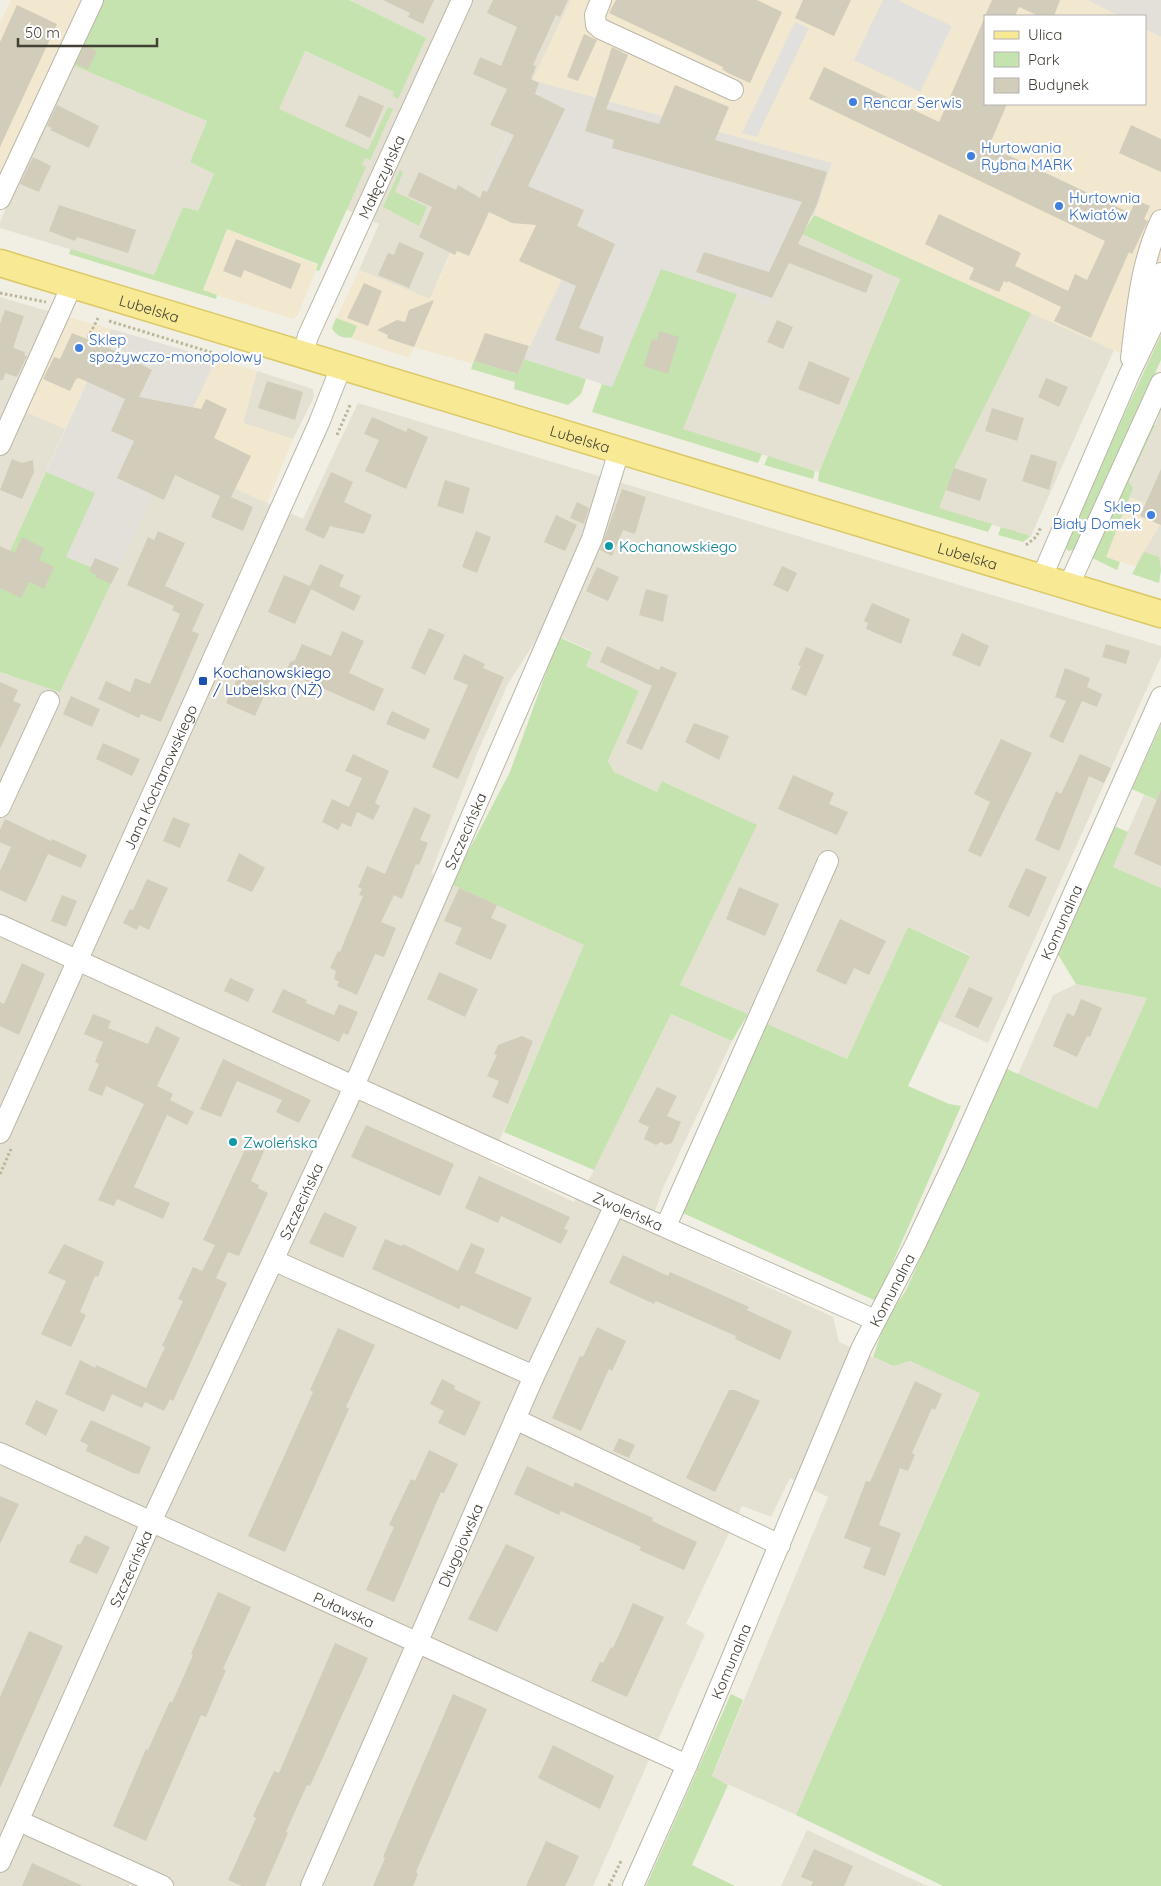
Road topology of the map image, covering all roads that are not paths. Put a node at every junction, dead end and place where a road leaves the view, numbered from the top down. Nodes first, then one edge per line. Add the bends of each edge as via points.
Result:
1 (92, 0) edge
2 (462, 0) edge
3 (601, 0) edge
4 (733, 90) dead end
5 (0, 199) edge
6 (1161, 220) edge
7 (0, 263) edge
8 (1161, 273) edge
9 (67, 296) junction
10 (1161, 308) edge
11 (303, 355) junction
12 (341, 367) junction
13 (1130, 375) junction
14 (1161, 383) edge
15 (0, 445) edge
16 (619, 451) junction
17 (1041, 579) junction
18 (1068, 587) junction
19 (1161, 614) edge
20 (1161, 697) edge
21 (49, 701) dead end
22 (0, 807) edge
23 (828, 861) dead end
24 (0, 925) edge
25 (77, 962) junction
26 (354, 1086) junction
27 (0, 1133) edge
28 (615, 1205) junction
29 (666, 1226) junction
30 (275, 1261) junction
31 (875, 1320) junction
32 (534, 1376) junction
33 (515, 1419) junction
34 (0, 1453) edge
35 (152, 1520) junction
36 (780, 1545) junction
37 (419, 1643) junction
38 (687, 1765) junction
39 (19, 1821) junction
40 (0, 1862) edge
41 (163, 1886) edge
42 (312, 1886) edge
43 (633, 1886) edge

1 - 5 street
2 - 11 street, Małęczyńska via 308,336
3 - 4 street via 595,15 600,29
6 - 13 street via 1141,274
7 - 9 main road, Lubelska
8 - 13 street
9 - 11 main road, Lubelska
9 - 15 street
10 - 13 street
11 - 12 main road, Lubelska
12 - 16 main road, Lubelska
12 - 25 street, Jana Kochanowskiego
13 - 17 street
14 - 18 street
16 - 17 main road, Lubelska
16 - 26 street, Szczecińska via 592,539
17 - 18 main road, Lubelska
18 - 19 main road, Lubelska
20 - 31 street, Komunalna via 955,1160
21 - 22 street
23 - 29 street
24 - 25 street, Zwoleńska
25 - 26 street, Zwoleńska
25 - 27 street, Jana Kochanowskiego
26 - 28 street, Zwoleńska
26 - 30 street, Szczecińska
28 - 29 street, Zwoleńska
28 - 32 street, Długojowska
29 - 31 street, Zwoleńska
30 - 32 street
30 - 35 street, Szczecińska
31 - 36 street, Komunalna
32 - 33 street, Długojowska
33 - 36 street
33 - 37 street, Długojowska
34 - 35 street, Puławska
35 - 37 street, Puławska
35 - 39 street, Szczecińska
36 - 38 street, Komunalna
37 - 38 street, Puławska
37 - 42 street, Długojowska
38 - 43 street, Komunalna
39 - 40 street, Szczecińska
39 - 41 street

